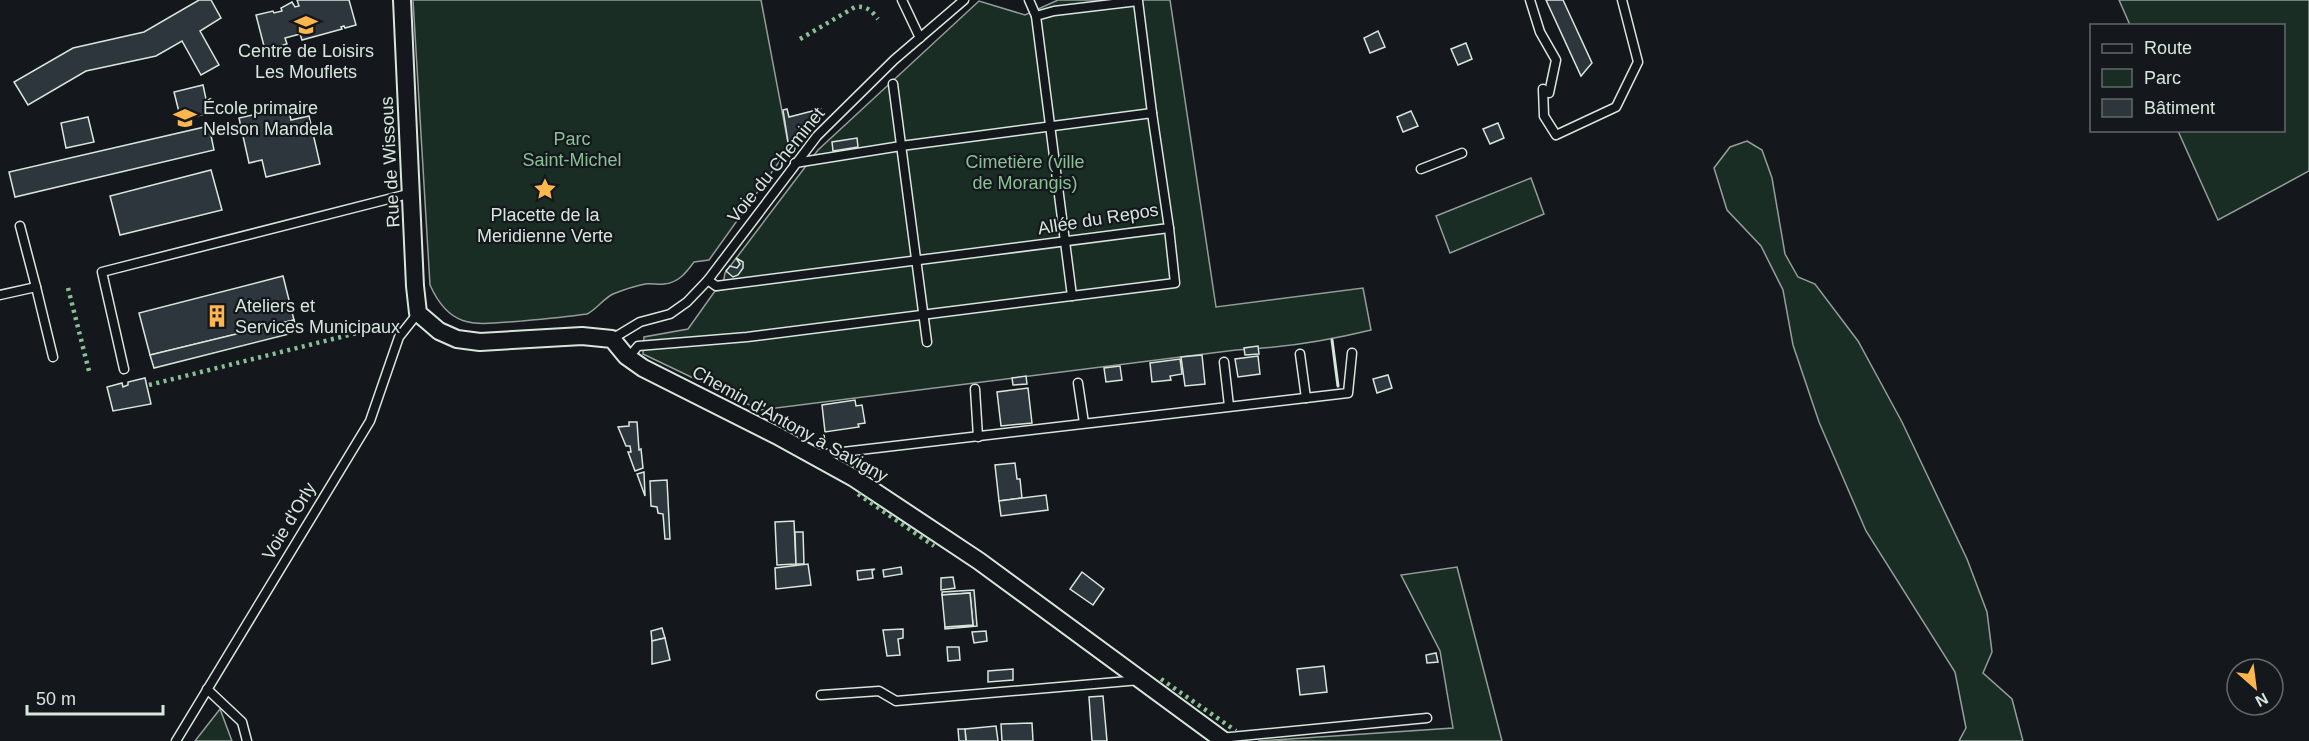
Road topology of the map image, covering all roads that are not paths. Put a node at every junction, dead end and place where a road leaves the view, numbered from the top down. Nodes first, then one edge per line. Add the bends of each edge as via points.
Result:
1 (402, 0) edge
2 (902, 0) edge
3 (964, 0) edge
4 (1029, 0) edge
5 (1530, 0) edge
6 (1622, 0) edge
7 (1036, 16) junction
8 (920, 38) junction
9 (893, 84) dead end
10 (1152, 113) junction
11 (1051, 127) junction
12 (901, 146) junction
13 (1462, 153) dead end
14 (795, 163) junction
15 (1421, 169) dead end
16 (412, 193) junction
17 (20, 226) dead end
18 (1169, 228) junction
19 (1065, 242) junction
20 (916, 261) junction
21 (708, 280) junction
22 (36, 287) junction
23 (0, 295) edge
24 (1072, 296) junction
25 (418, 313) junction
26 (924, 316) junction
27 (612, 339) junction
28 (927, 342) dead end
29 (1352, 353) dead end
30 (1300, 354) dead end
31 (53, 357) dead end
32 (628, 358) junction
33 (1224, 362) dead end
34 (124, 369) dead end
35 (1078, 383) dead end
36 (975, 389) dead end
37 (1306, 398) junction
38 (1229, 406) junction
39 (1084, 423) junction
40 (978, 437) junction
41 (814, 456) junction
42 (1140, 680) junction
43 (207, 689) junction
44 (821, 695) dead end
45 (1427, 718) dead end
46 (1222, 740) edge
47 (176, 741) edge
48 (247, 741) edge

1 - 16 street, Rue de Wissous
2 - 8 lane
3 - 8 lane, Voie du Cheminet
4 - 7 lane
5 - 6 lane via 1540,32 1556,60 1546,91 1544,116 1556,135 1616,107 1638,62
7 - 10 lane, Allée du Repos via 1138,1
7 - 11 lane
8 - 14 lane, Voie du Cheminet via 841,111
9 - 12 lane
10 - 11 lane
10 - 18 lane, Allée du Repos
11 - 12 lane
11 - 19 lane
12 - 14 lane
12 - 20 lane
13 - 15 lane
14 - 21 lane, Voie du Cheminet
16 - 25 street, Rue de Wissous
16 - 34 lane via 102,272
17 - 22 lane
18 - 19 lane, Allée du Repos
18 - 24 lane via 1174,283
19 - 20 lane, Allée du Repos
19 - 24 lane
20 - 21 lane, Allée du Repos via 716,286
20 - 26 lane
21 - 27 lane, Voie du Cheminet via 679,309 640,322
22 - 23 lane
22 - 31 lane
24 - 26 lane
25 - 27 street via 439,331 457,339
25 - 43 lane, Voie d'Orly via 399,337 370,421
26 - 28 lane
26 - 32 lane via 747,338 638,346
27 - 32 street, Chemin d'Antony à Savigny
29 - 37 lane via 1348,393
30 - 37 lane
32 - 41 street, Chemin d'Antony à Savigny
33 - 38 lane
35 - 39 lane
36 - 40 lane
37 - 38 lane
38 - 39 lane
39 - 40 lane
40 - 41 lane
41 - 42 street, Chemin d'Antony à Savigny via 979,561
42 - 44 lane via 896,701 879,691
42 - 46 street, Chemin d'Antony à Savigny
43 - 47 lane, Voie d'Orly
43 - 48 lane via 242,722
45 - 46 lane

